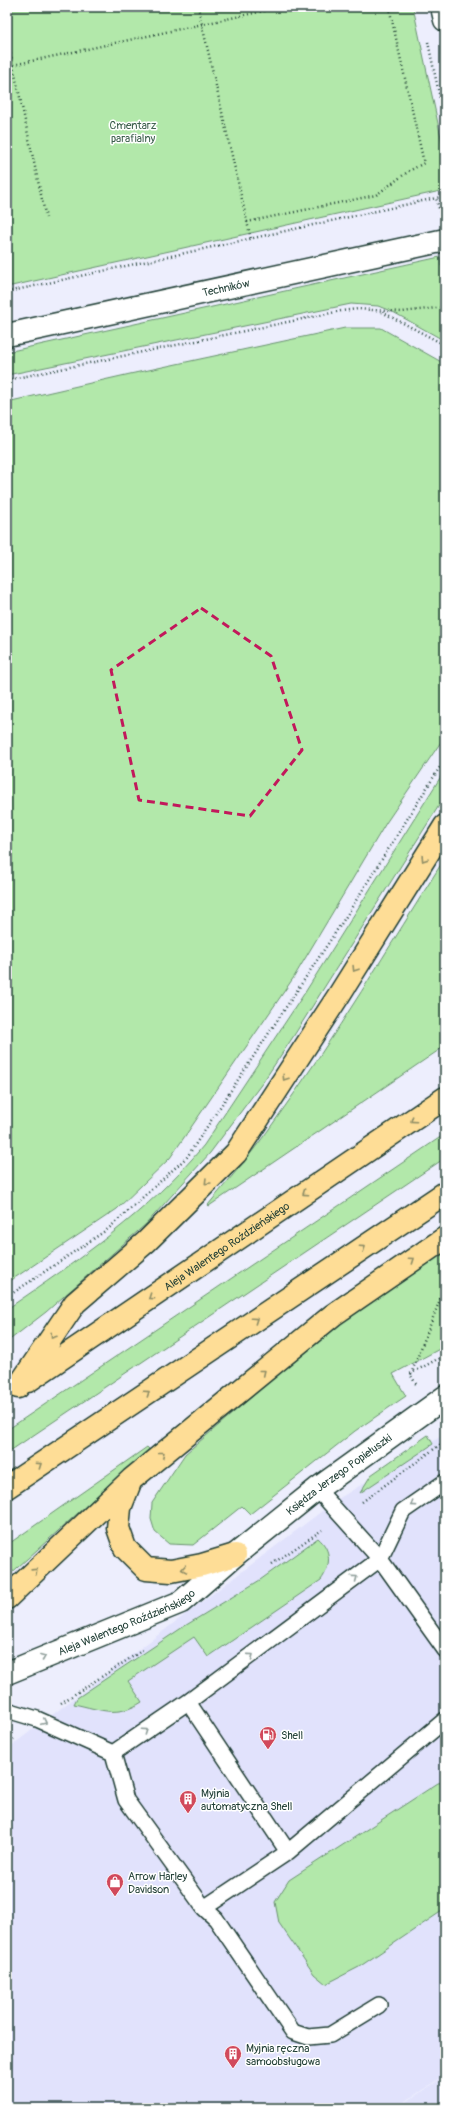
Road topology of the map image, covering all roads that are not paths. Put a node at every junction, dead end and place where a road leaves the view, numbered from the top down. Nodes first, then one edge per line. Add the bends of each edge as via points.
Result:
1 (442, 7) edge
2 (445, 20) edge
3 (445, 240) edge
4 (7, 335) edge
5 (445, 826) edge
6 (445, 1098) edge
7 (445, 1192) edge
8 (445, 1238) edge
9 (12, 1391) edge
10 (445, 1397) edge
11 (132, 1479) junction
12 (445, 1482) edge
13 (7, 1487) edge
14 (317, 1489) junction
15 (235, 1555) junction
16 (380, 1559) junction
17 (7, 1598) edge
18 (445, 1650) edge
19 (7, 1673) edge
20 (188, 1702) junction
21 (7, 1710) edge
22 (445, 1720) edge
23 (113, 1753) junction
24 (288, 1852) junction
25 (204, 1908) junction
26 (379, 2005) dead end

1 - 2 street
3 - 4 street, Techników
5 -> 9 highway via 340,995 236,1153 146,1242 75,1303
6 -> 9 highway, Aleja Walentego Roździeńskiego
13 -> 7 highway
11 -> 8 highway via 332,1315
10 - 14 street, Księdza Jerzego Popiełuszki
15 -> 11 highway via 171,1571 146,1569 125,1548 118,1528 120,1508
17 -> 11 highway
12 -> 16 lane via 403,1511
14 - 15 street, Księdza Jerzego Popiełuszki
14 - 16 lane
19 -> 15 street, Aleja Walentego Roździeńskiego via 181,1602
16 - 18 lane
20 -> 16 lane
23 -> 20 lane
20 - 24 lane
21 -> 23 lane via 37,1719
22 - 24 lane
23 - 25 lane via 126,1800
24 - 25 lane
25 - 26 lane via 216,1919 293,2032 308,2037 330,2035

